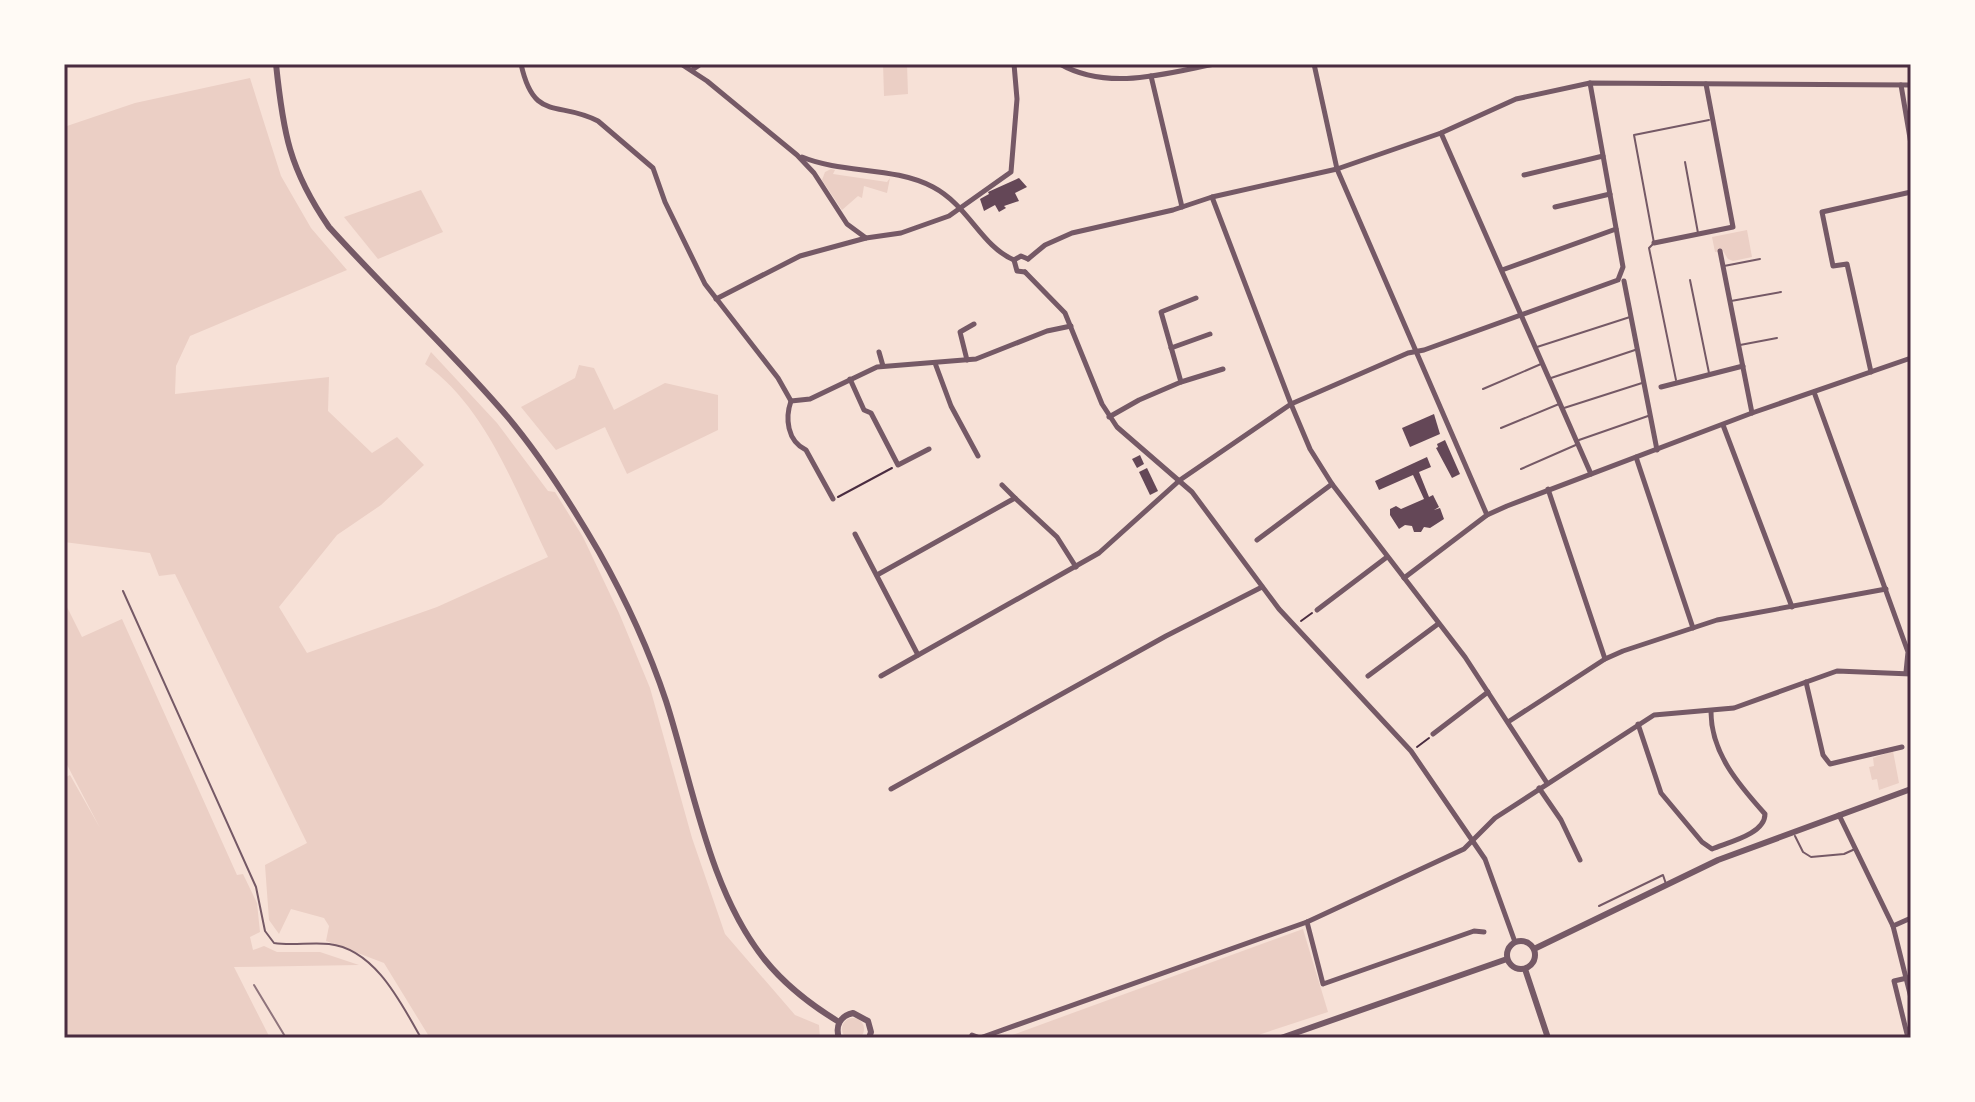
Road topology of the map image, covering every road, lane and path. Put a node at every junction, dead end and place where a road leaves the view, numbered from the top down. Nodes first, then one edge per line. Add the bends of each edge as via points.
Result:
1 (276, 64) edge
2 (521, 64) edge
3 (681, 64) edge
4 (701, 64) edge
5 (1014, 64) edge
6 (1060, 64) edge
7 (1214, 64) edge
8 (1314, 64) edge
9 (692, 70) junction
10 (1151, 76) junction
11 (1590, 83) junction
12 (1706, 84) junction
13 (1901, 85) junction
14 (1911, 85) edge
15 (1713, 119) junction
16 (1441, 133) junction
17 (1911, 144) edge
18 (797, 155) junction
19 (1603, 156) junction
20 (1685, 162) dead end
21 (825, 164) junction
22 (1337, 169) junction
23 (1524, 175) dead end
24 (818, 180) junction
25 (1911, 192) edge
26 (1610, 194) junction
27 (1212, 197) junction
28 (962, 207) junction
29 (1182, 207) junction
30 (1555, 207) dead end
31 (1616, 229) junction
32 (1699, 234) junction
33 (866, 238) junction
34 (1654, 243) junction
35 (1720, 251) dead end
36 (1028, 259) junction
37 (1760, 259) dead end
38 (1014, 260) junction
39 (1723, 266) junction
40 (1502, 270) junction
41 (1025, 272) junction
42 (1690, 280) dead end
43 (1624, 281) dead end
44 (1781, 292) dead end
45 (1196, 298) dead end
46 (716, 299) junction
47 (1730, 301) junction
48 (1521, 314) junction
49 (1631, 317) junction
50 (974, 324) dead end
51 (1071, 326) junction
52 (1210, 334) dead end
53 (1777, 338) dead end
54 (1739, 345) junction
55 (1171, 348) junction
56 (1537, 348) junction
57 (1636, 350) junction
58 (879, 352) dead end
59 (1417, 352) junction
60 (1911, 358) edge
61 (967, 360) junction
62 (1543, 362) junction
63 (935, 363) junction
64 (883, 366) junction
65 (1743, 366) junction
66 (1223, 369) dead end
67 (1871, 372) junction
68 (1710, 374) junction
69 (1551, 378) junction
70 (850, 379) junction
71 (1181, 382) junction
72 (1643, 382) junction
73 (1676, 382) junction
74 (1661, 387) dead end
75 (1483, 389) dead end
76 (1814, 392) junction
77 (791, 401) junction
78 (1291, 404) junction
79 (1563, 406) junction
80 (1752, 413) junction
81 (1650, 415) junction
82 (1109, 417) junction
83 (1723, 425) junction
84 (1501, 428) dead end
85 (1579, 442) junction
86 (929, 449) dead end
87 (1657, 450) junction
88 (978, 456) dead end
89 (1636, 457) junction
90 (898, 465) junction
91 (1521, 469) dead end
92 (1591, 474) junction
93 (1180, 480) junction
94 (1332, 484) junction
95 (1002, 485) dead end
96 (1548, 489) junction
97 (1015, 498) junction
98 (833, 499) joint
99 (1487, 515) junction
100 (855, 534) dead end
101 (1257, 540) dead end
102 (1387, 557) junction
103 (1076, 567) junction
104 (877, 575) junction
105 (1404, 578) junction
106 (1262, 587) junction
107 (1886, 589) junction
108 (123, 591) dead end
109 (1792, 607) junction
110 (1317, 610) joint
111 (1300, 622) dead end
112 (1438, 624) junction
113 (1693, 628) junction
114 (918, 655) junction
115 (1605, 659) junction
116 (1909, 673) edge
117 (881, 676) dead end
118 (1368, 676) dead end
119 (1806, 682) junction
120 (1488, 692) junction
121 (1711, 712) junction
122 (1508, 722) junction
123 (1638, 724) junction
124 (1433, 734) joint
125 (1417, 747) dead end
126 (1902, 747) dead end
127 (1547, 783) junction
128 (1539, 788) junction
129 (891, 789) dead end
130 (1911, 789) edge
131 (1839, 815) junction
132 (1793, 831) junction
133 (1473, 839) junction
134 (1855, 849) junction
135 (1580, 860) dead end
136 (1666, 885) junction
137 (1599, 906) dead end
138 (1911, 918) edge
139 (1307, 922) junction
140 (1893, 926) junction
141 (1484, 932) dead end
142 (1515, 942) junction
143 (1534, 949) junction
144 (1507, 959) junction
145 (1525, 969) junction
146 (1907, 978) junction
147 (1911, 998) edge
148 (839, 1022) junction
149 (972, 1035) dead end
150 (421, 1038) edge
151 (839, 1038) edge
152 (870, 1038) edge
153 (1281, 1038) edge
154 (1548, 1038) edge
155 (1908, 1038) edge

1 - 148 street via 292,163 308,197 338,237 499,407 565,497 606,565 645,647 710,849 743,928 784,981
2 - 46 street via 529,91 542,103 598,121 649,163
3 - 9 street
4 - 9 street
5 - 28 street via 1013,166
6 - 10 street via 1097,78
7 - 10 street
8 - 22 street
9 - 18 street
10 - 29 street
11 - 12 street
11 - 16 street via 1516,99
11 - 19 street
12 - 13 street
12 - 15 street
13 - 14 street
13 - 17 street
15 - 32 street via 1733,227
15 - 34 lane via 1634,135
16 - 22 street
16 - 40 street
18 - 21 street
18 - 24 street
19 - 23 street
19 - 26 street
20 - 32 lane
21 - 24 street
21 - 28 street via 919,181
22 - 27 street
22 - 59 street
24 - 33 street via 847,224
25 - 67 street via 1822,212 1833,266 1847,264
26 - 30 street
26 - 31 street
27 - 29 street
27 - 78 street
28 - 33 street via 922,228
28 - 38 street via 987,239
29 - 36 street via 1072,233
31 - 40 street
31 - 48 street via 1623,267 1618,280
32 - 34 street
33 - 46 street via 800,256
34 - 73 lane via 1649,248
35 - 39 street
36 - 38 street
36 - 41 street
37 - 39 lane
38 - 41 street via 1017,271
39 - 47 street
40 - 48 street
41 - 51 street
42 - 68 lane
43 - 49 street
44 - 47 lane
45 - 55 street via 1161,312
46 - 77 street
47 - 54 street
48 - 56 street
48 - 59 street
49 - 56 lane
49 - 57 street
50 - 61 street via 960,332
51 - 61 street
51 - 82 street
52 - 55 street
53 - 54 lane
54 - 65 street
55 - 71 street
56 - 62 street
57 - 69 lane
57 - 72 street
58 - 64 street
59 - 78 street
59 - 99 street
60 - 67 street
61 - 63 street
62 - 69 street
62 - 75 lane
63 - 64 street
63 - 88 street
64 - 70 street
65 - 68 street
65 - 80 street
66 - 71 street
67 - 76 street
68 - 73 street
69 - 79 street
70 - 77 street via 810,399
70 - 90 street
71 - 82 street
72 - 79 lane
72 - 81 street
73 - 74 street
76 - 80 street
76 - 107 street
77 - 98 street via 787,424
78 - 93 street
78 - 94 street
79 - 84 lane
79 - 85 street
80 - 83 street
81 - 85 lane
81 - 87 street
82 - 93 street
83 - 87 street
83 - 109 street
85 - 91 lane
85 - 92 street
86 - 90 street
87 - 89 street
89 - 92 street
89 - 113 street
90 - 98 path
92 - 96 street
93 - 103 street via 1104,550
93 - 106 street
94 - 101 street
94 - 102 street
95 - 97 street
96 - 99 street
96 - 115 street
97 - 103 street via 1057,537
97 - 104 street
99 - 105 street
100 - 104 street
102 - 105 street
102 - 110 street
103 - 114 street
104 - 114 street
105 - 112 street
106 - 129 street
106 - 133 street via 1411,751
107 - 109 street
107 - 116 street via 1908,652
108 - 150 lane via 256,887 265,931 274,943 331,944 361,957 399,999
109 - 113 street
110 - 111 path
112 - 118 street
112 - 120 street
113 - 115 street
114 - 117 street
115 - 122 street
116 - 119 street via 1837,671
119 - 121 street
119 - 126 street via 1825,761 1834,764
120 - 122 street
120 - 124 street
121 - 123 street via 1654,715
121 - 123 street via 1721,755 1766,819 1760,828 1712,849 1661,793
122 - 127 street
123 - 127 street
124 - 125 path
127 - 128 street
128 - 133 street
128 - 135 street
130 - 131 street
131 - 132 street
131 - 134 street
132 - 134 lane via 1811,857
132 - 136 street
133 - 139 street via 1464,849
133 - 142 street
134 - 140 street
136 - 137 lane via 1663,875
136 - 143 street
138 - 140 street
139 - 141 street via 1323,984 1474,931
139 - 149 street via 995,1033
140 - 146 street
142 - 143 street
142 - 144 street
143 - 145 street via 1535,958
144 - 145 street via 1516,969
144 - 153 street
145 - 154 street
146 - 147 street
146 - 155 street via 1894,981
148 - 151 street
148 - 152 street via 847,1014 864,1017

